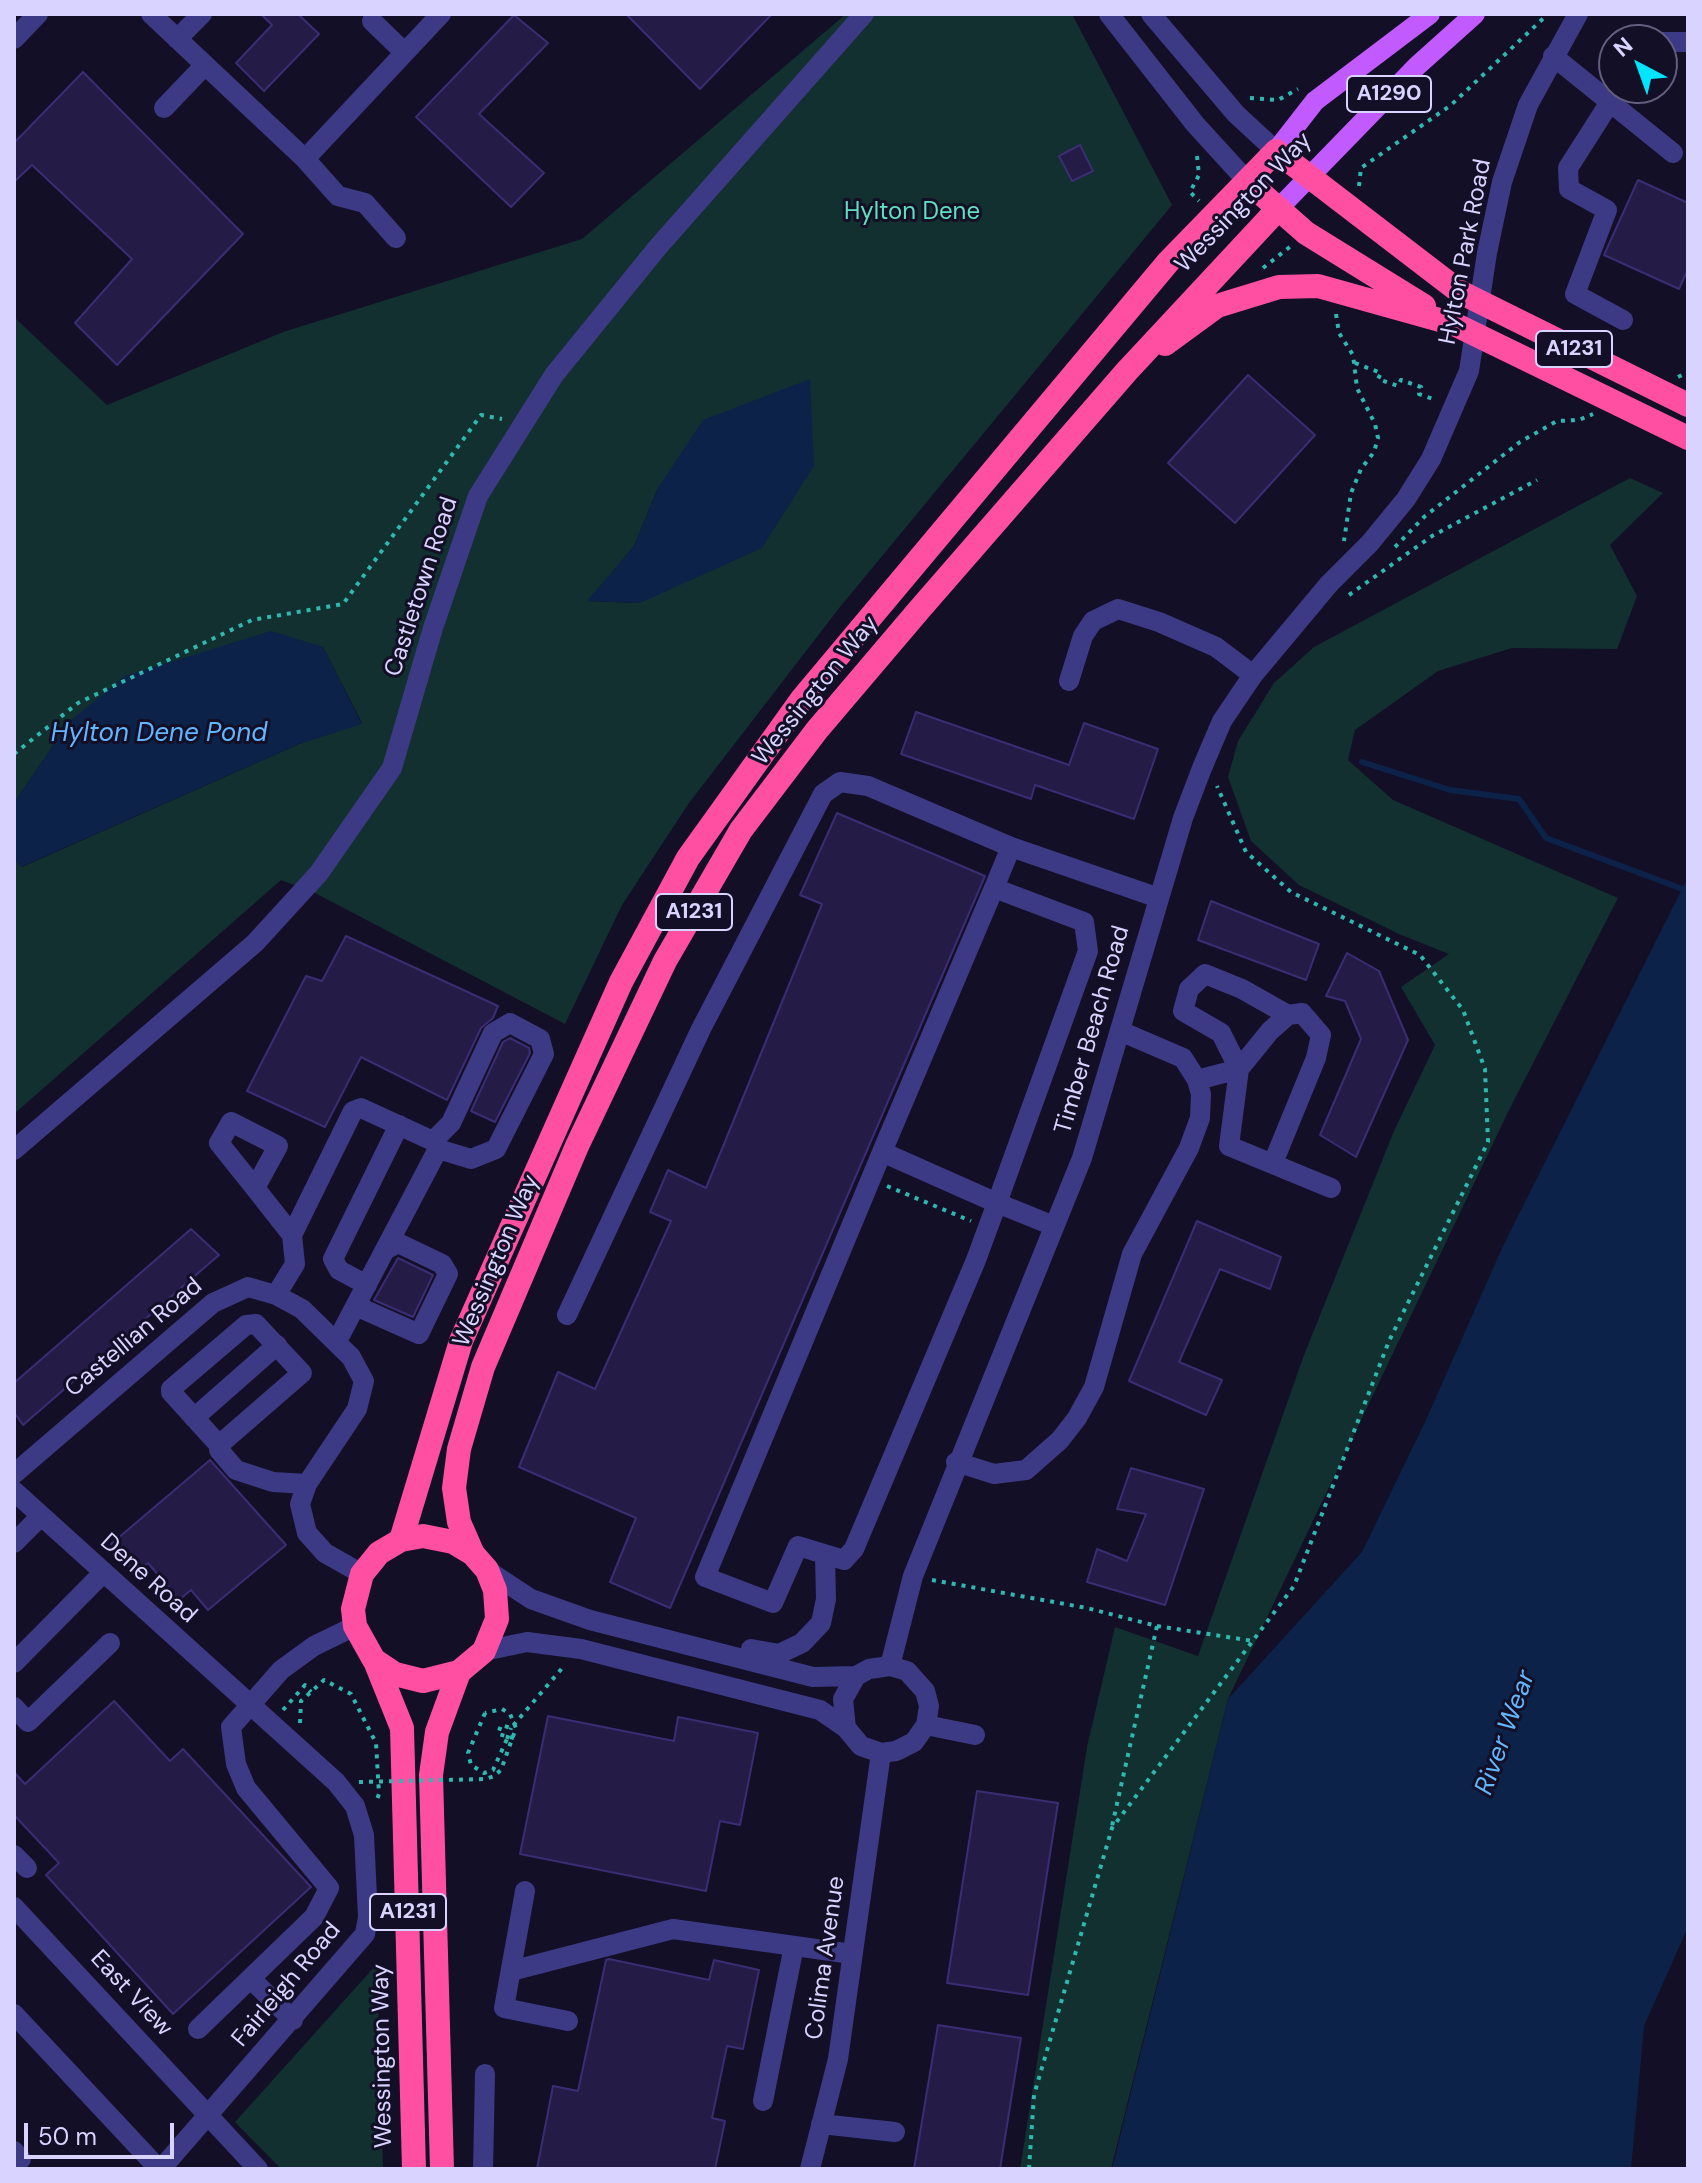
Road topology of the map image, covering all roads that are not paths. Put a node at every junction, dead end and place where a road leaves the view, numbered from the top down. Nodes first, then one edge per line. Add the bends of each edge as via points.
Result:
1 (38, 14) edge
2 (151, 14) edge
3 (202, 14) edge
4 (441, 14) edge
5 (864, 14) edge
6 (1109, 14) edge
7 (1151, 14) edge
8 (1430, 14) edge
9 (1475, 14) edge
10 (1578, 14) edge
11 (372, 21) dead end
12 (14, 39) edge
13 (177, 39) junction
14 (404, 52) junction
15 (1553, 56) junction
16 (205, 65) junction
17 (1598, 85) edge
18 (1607, 104) edge
19 (1622, 104) edge
20 (164, 108) dead end
21 (1276, 151) junction
22 (1673, 153) dead end
23 (305, 159) junction
24 (1308, 179) junction
25 (1247, 181) junction
26 (1278, 209) junction
27 (396, 238) dead end
28 (1623, 320) dead end
29 (1454, 324) junction
30 (1127, 371) junction
31 (1688, 405) edge
32 (1688, 438) edge
33 (1431, 459) joint
34 (1253, 675) junction
35 (1069, 681) dead end
36 (1011, 847) junction
37 (994, 888) junction
38 (1159, 898) junction
39 (1288, 1015) junction
40 (1120, 1031) junction
41 (1239, 1069) junction
42 (1197, 1080) junction
43 (399, 1125) junction
44 (435, 1145) junction
45 (14, 1150) edge
46 (882, 1152) junction
47 (1273, 1163) junction
48 (255, 1188) dead end
49 (1331, 1188) dead end
50 (997, 1203) junction
51 (1054, 1226) junction
52 (292, 1235) junction
53 (387, 1249) junction
54 (367, 1285) junction
55 (276, 1295) junction
56 (356, 1306) junction
57 (567, 1315) dead end
58 (337, 1341) junction
59 (277, 1345) junction
60 (194, 1418) junction
61 (219, 1445) junction
62 (956, 1462) junction
63 (14, 1474) edge
64 (307, 1484) junction
65 (14, 1491) edge
66 (40, 1517) junction
67 (401, 1540) junction
68 (14, 1543) edge
69 (825, 1556) junction
70 (480, 1562) junction
71 (102, 1574) junction
72 (362, 1574) junction
73 (355, 1626) junction
74 (110, 1643) dead end
75 (684, 1645) junction
76 (484, 1651) junction
77 (374, 1660) junction
78 (14, 1663) edge
79 (890, 1666) junction
80 (459, 1672) junction
81 (856, 1676) junction
82 (250, 1704) junction
83 (19, 1722) edge
84 (926, 1725) junction
85 (846, 1728) junction
86 (975, 1735) dead end
87 (881, 1753) junction
88 (525, 1891) dead end
89 (14, 1907) edge
90 (794, 1946) junction
91 (852, 1954) junction
92 (511, 1971) junction
93 (251, 1979) junction
94 (14, 2014) edge
95 (293, 2020) junction
96 (568, 2021) dead end
97 (198, 2029) dead end
98 (485, 2074) dead end
99 (763, 2101) dead end
100 (209, 2115) junction
101 (821, 2124) junction
102 (895, 2132) dead end
103 (14, 2151) edge
104 (14, 2166) edge
105 (160, 2169) edge
106 (258, 2169) edge
107 (414, 2169) edge
108 (442, 2169) edge
109 (483, 2169) edge
110 (810, 2169) edge

1 - 12 street
2 - 13 street
3 - 13 street
4 - 14 street
5 - 45 street, Castletown Road via 658,247 554,375 478,496 392,768 327,862 255,943
6 - 25 street
7 - 21 street via 1236,114
8 - 21 main road, Wessington Way / A1290 via 1315,101
9 - 24 main road, Wessington Way / A1290
10 - 15 street, Hylton Park Road
11 - 14 street
13 - 16 street
14 - 23 street
15 - 17 street
15 - 33 street, Hylton Park Road via 1528,105 1502,182 1469,371
16 - 20 street
16 - 23 street
18 - 28 street via 1568,168 1569,189 1607,210 1575,294
19 - 22 street
21 - 24 highway, A1231
21 - 25 highway, Wessington Way / A1231
23 - 27 street via 338,196 365,203
24 - 26 main road, Wessington Way / A1290
24 - 31 highway, A1231, bridge via 1460,292
25 - 26 highway
25 - 67 highway, Wessington Way / A1231 via 1169,261 913,564 802,699 688,858 621,982 461,1341
26 - 29 highway, A1231 via 1306,233
26 - 30 highway, Wessington Way / A1231
29 - 30 highway via 1318,286 1262,291 1217,306
29 - 32 highway, A1231, bridge
30 - 70 highway, Wessington Way / A1231 via 817,730 741,830 665,961 577,1146 483,1367 459,1449 454,1488 459,1522
33 - 34 street, Timber Beach Road via 1370,543
34 - 35 street via 1216,647 1118,609 1093,621
34 - 38 street, Timber Beach Road via 1222,721 1202,768
36 - 37 street
36 - 38 street
36 - 57 street via 868,786 840,782 823,794 701,1029
37 - 46 street
37 - 50 street via 1084,922 1088,951
38 - 40 street, Timber Beach Road
39 - 41 street
39 - 41 street via 1205,974 1189,989 1183,1011 1221,1033
39 - 47 street via 1302,1013 1321,1035
40 - 42 street via 1183,1058
40 - 51 street, Timber Beach Road via 1082,1158
41 - 42 street
41 - 47 street via 1229,1146
42 - 62 street via 1200,1118 1132,1254 1089,1400 1060,1440 1026,1470 994,1474
43 - 44 street
43 - 52 street via 361,1108 353,1111
43 - 54 street via 333,1259 339,1270
44 - 44 street via 451,1123 493,1033 510,1023 540,1039 544,1054 496,1149 471,1159
44 - 53 street
46 - 50 street
46 - 69 street via 705,1577 773,1603 798,1546
47 - 49 street
48 - 52 street
50 - 51 street
50 - 69 street via 854,1549 844,1560
51 - 62 street, Timber Beach Road
52 - 55 street via 295,1264
53 - 54 street
53 - 56 street via 398,1243 442,1264 448,1274 419,1334
54 - 56 street
55 - 58 street, Castellian Road via 302,1309
55 - 63 street, Castellian Road via 248,1287 213,1303
56 - 58 street
58 - 64 street, Castellian Road via 364,1381 357,1409
59 - 60 street
59 - 60 street via 256,1324 246,1325 171,1389
59 - 61 street via 302,1373
60 - 61 street
61 - 64 street via 236,1470 273,1482
62 - 79 street, Timber Beach Road via 913,1576
64 - 72 street, Castellian Road via 300,1504 307,1533 325,1553
65 - 66 street, Dene Road
66 - 68 street
66 - 71 street, Dene Road
67 - 70 highway via 423,1536 453,1542
67 - 72 highway via 379,1553
69 - 75 street via 821,1623 802,1643 779,1654 727,1644
70 - 75 street via 531,1599
70 - 76 highway, Wessington Way via 495,1590 497,1619
71 - 78 street
71 - 82 street, Dene Road
72 - 73 highway via 353,1609
73 - 77 highway, Wessington Way
73 - 82 street via 281,1670
74 - 83 street
75 - 81 street via 813,1677
76 - 80 highway
76 - 85 street via 527,1642 581,1649 820,1710
77 - 80 highway via 395,1674 423,1681
77 - 107 highway, Wessington Way / A1231 via 402,1728
79 - 81 street
79 - 84 street via 907,1671 925,1691
80 - 108 highway, A1231 via 437,1732 431,1775
81 - 85 street via 843,1699
82 - 93 street via 231,1727 246,1788 329,1888 314,1917
82 - 95 street, Fairleigh Road via 336,1782 355,1806 364,1835 365,1934
84 - 86 street
84 - 87 street via 914,1742
85 - 87 street via 861,1746
87 - 91 street, Colima Avenue
88 - 92 street
89 - 100 street, East View
90 - 91 street
90 - 92 street via 673,1929
90 - 99 street
91 - 101 street, Colima Avenue via 838,2059
92 - 96 street via 504,2008
93 - 95 street
93 - 97 street
94 - 105 street
95 - 100 street, Fairleigh Road
98 - 109 street
100 - 105 street, Fairleigh Road
100 - 106 street, East View
101 - 102 street
101 - 110 street, Colima Avenue
103 - 104 street via 21,2159

